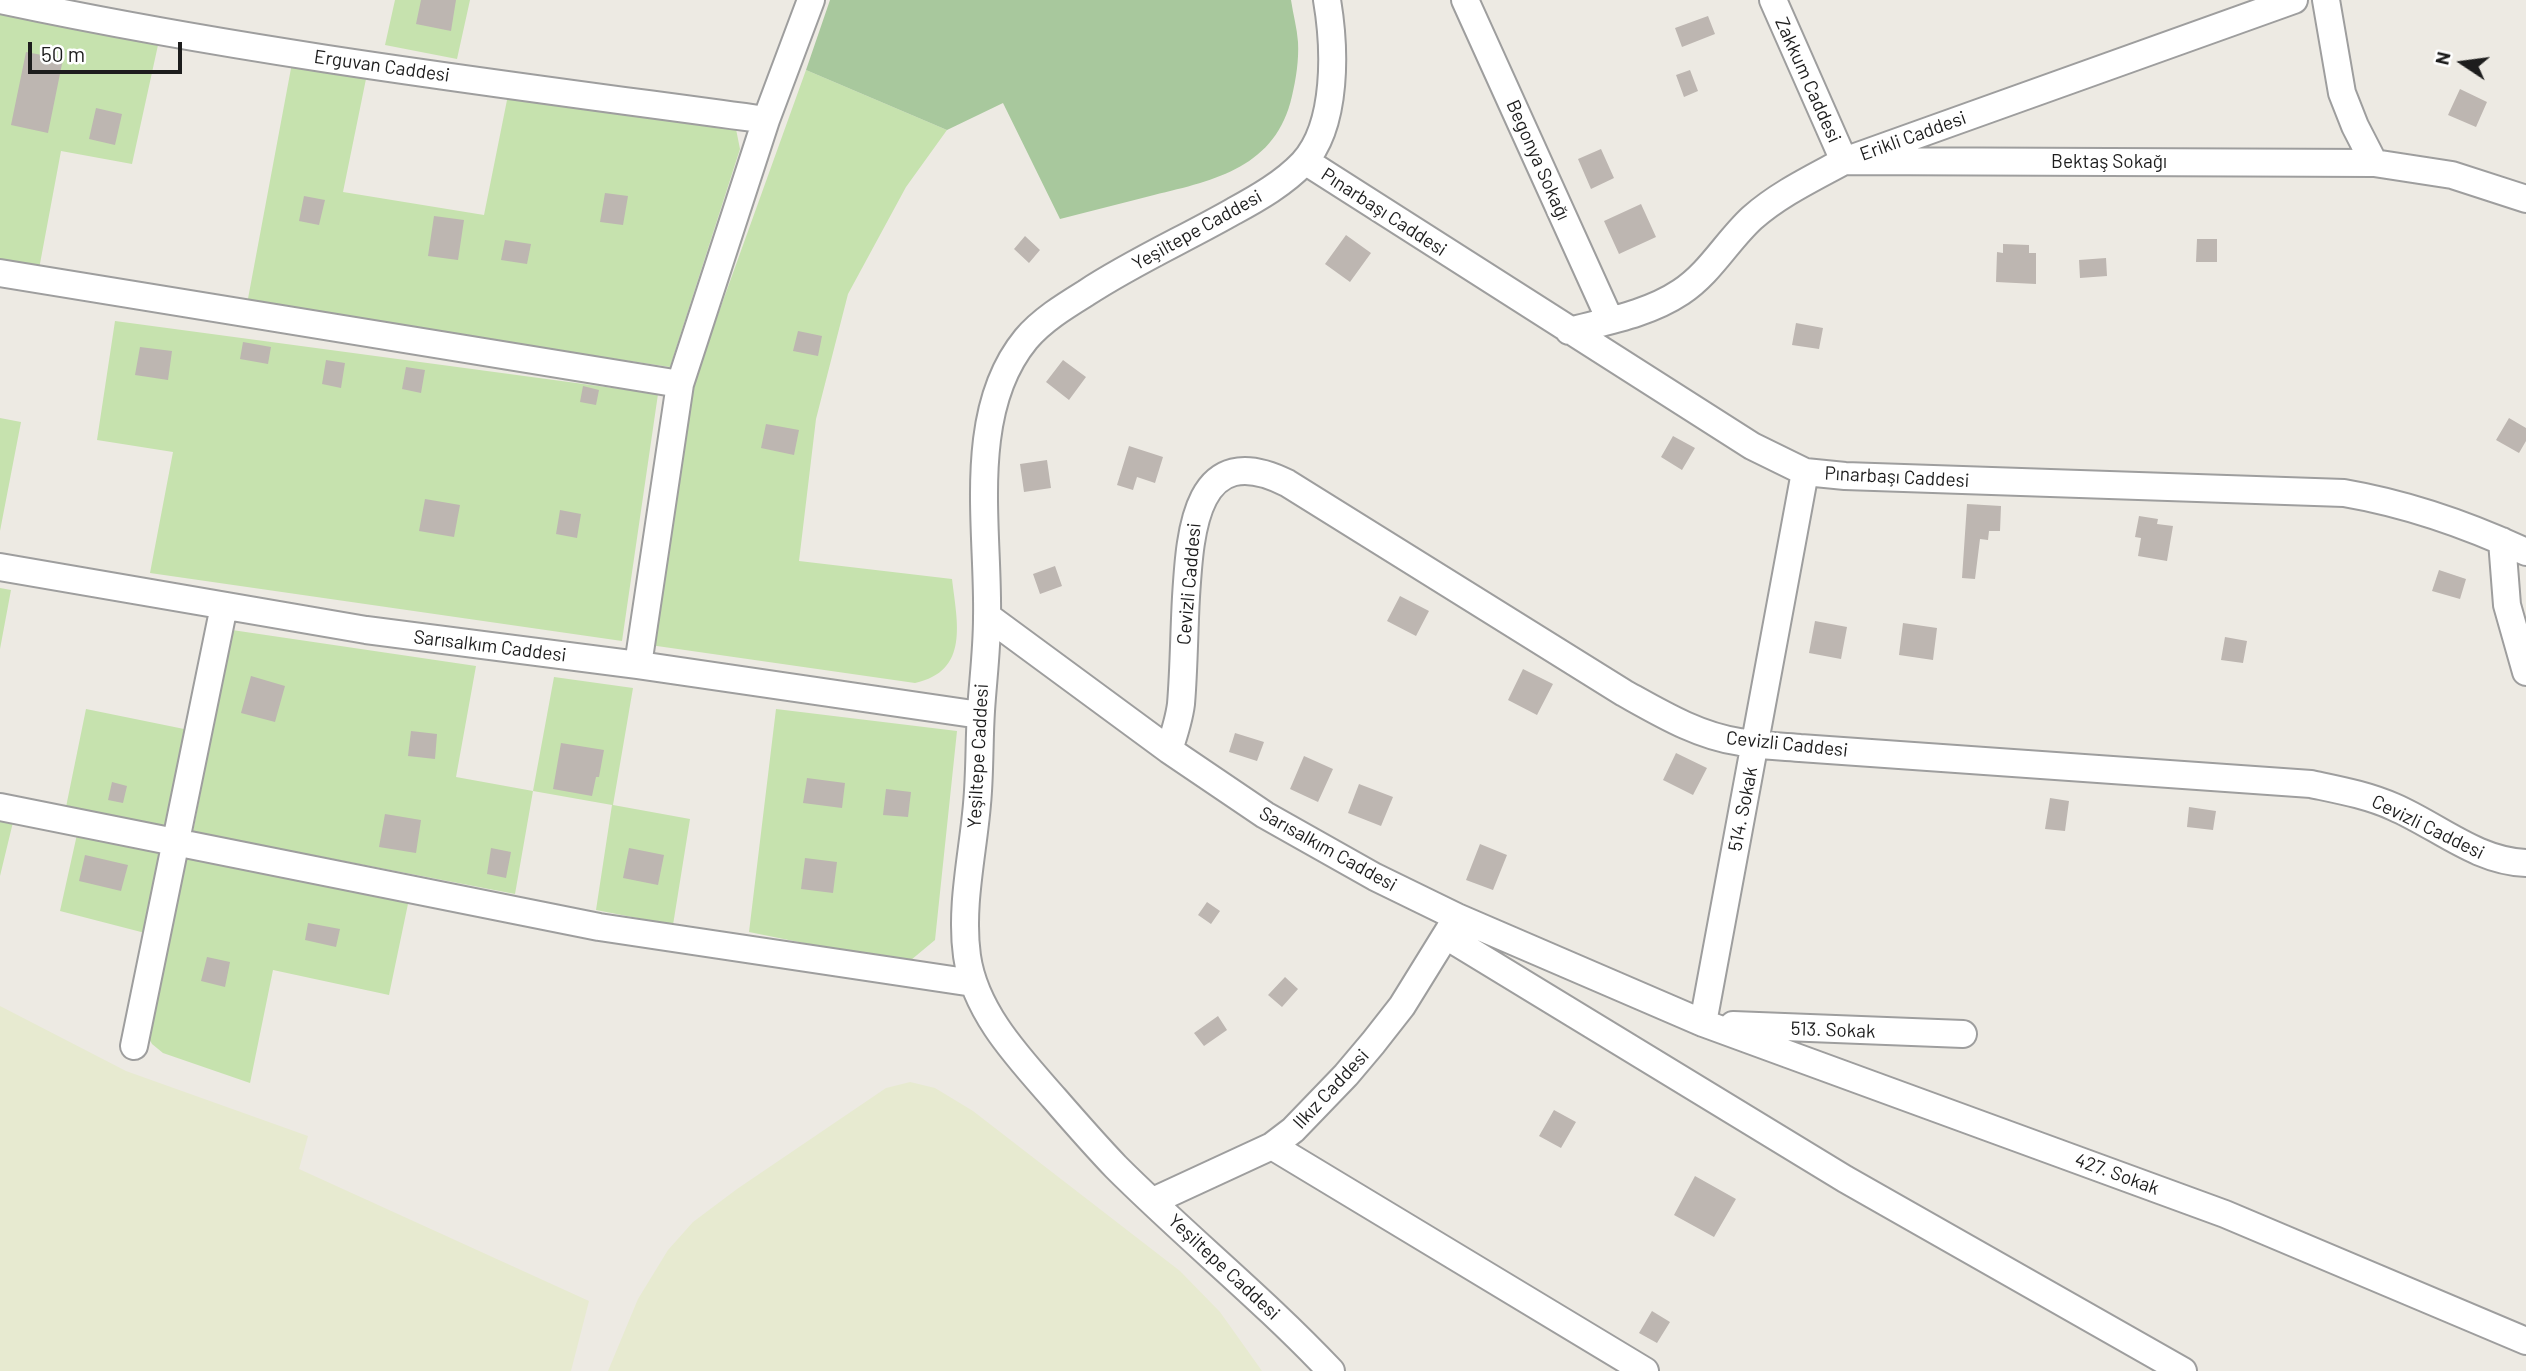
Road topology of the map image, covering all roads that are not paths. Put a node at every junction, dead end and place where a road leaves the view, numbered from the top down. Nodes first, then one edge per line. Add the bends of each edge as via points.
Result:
1 (0, 0) edge
2 (811, 0) edge
3 (1327, 0) edge
4 (1465, 0) edge
5 (1773, 0) edge
6 (2294, 0) edge
7 (2326, 0) edge
8 (766, 120) junction
9 (1305, 161) junction
10 (1844, 161) junction
11 (2374, 163) junction
12 (2526, 199) edge
13 (0, 274) edge
14 (1610, 320) junction
15 (1569, 331) junction
16 (680, 384) junction
17 (1805, 472) junction
18 (2502, 541) junction
19 (2526, 552) edge
20 (0, 567) edge
21 (224, 606) junction
22 (987, 616) junction
23 (638, 665) junction
24 (2526, 673) edge
25 (981, 715) junction
26 (1755, 744) junction
27 (1168, 750) junction
28 (0, 807) edge
29 (176, 842) junction
30 (2526, 863) edge
31 (1452, 927) junction
32 (973, 983) junction
33 (1703, 1023) junction
34 (1963, 1034) dead end
35 (134, 1046) dead end
36 (1272, 1146) junction
37 (1153, 1202) junction
38 (2526, 1341) edge
39 (1331, 1371) edge
40 (1645, 1371) edge
41 (2183, 1371) edge

1 - 8 street, Erguvan Caddesi via 239,46
2 - 8 street
3 - 9 street via 1331,84 1319,139
4 - 14 street, Begonya Sokağı
5 - 10 street, Zakkum Caddesi
6 - 10 street, Erikli Caddesi
7 - 11 street via 2342,93
8 - 16 street
9 - 15 street, Pınarbaşı Caddesi
9 - 22 street, Yeşiltepe Caddesi via 1256,199 1105,280 1059,310 1029,334 1010,359 986,444
10 - 11 street, Bektaş Sokağı
10 - 14 street, Erikli Caddesi via 1752,219 1680,293
11 - 12 street, Bektaş Sokağı via 2452,175
13 - 16 street
14 - 15 street, Erikli Caddesi
15 - 17 street, Pınarbaşı Caddesi via 1752,446
16 - 23 street
17 - 18 street, Pınarbaşı Caddesi via 2344,493 2424,512
17 - 26 street, 514. Sokak
18 - 19 street, Pınarbaşı Caddesi
18 - 24 street via 2507,605
20 - 21 street, Sarısalkım Caddesi
21 - 23 street, Sarısalkım Caddesi
21 - 29 street
22 - 25 street, Yeşiltepe Caddesi
22 - 27 street, Sarısalkım Caddesi
23 - 25 street, Sarısalkım Caddesi
25 - 32 street, Yeşiltepe Caddesi via 965,925
26 - 27 street, Cevizli Caddesi via 1719,738 1624,693 1287,483 1257,471 1222,477 1202,499 1195,516 1181,705
26 - 30 street, Cevizli Caddesi via 2311,784 2395,807 2494,859
26 - 33 street, 514. Sokak
27 - 31 street, Sarısalkım Caddesi
28 - 29 street
29 - 32 street via 599,927
29 - 35 street
31 - 33 street, Sarısalkım Caddesi
31 - 36 street, Ilkız Caddesi via 1402,1006 1364,1054 1314,1110
31 - 41 street via 1845,1179
32 - 37 street, Yeşiltepe Caddesi via 986,1011 1033,1074
33 - 34 street, 513. Sokak
33 - 38 street, 427. Sokak via 2225,1214
36 - 37 street, Ilkız Caddesi
36 - 40 street
37 - 39 street, Yeşiltepe Caddesi

